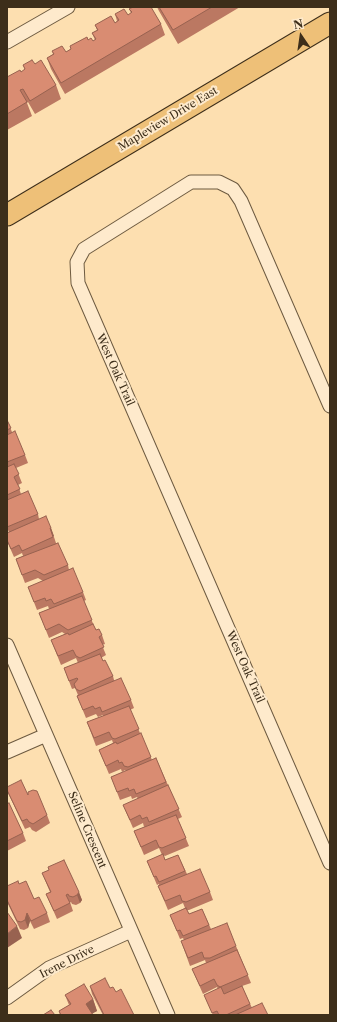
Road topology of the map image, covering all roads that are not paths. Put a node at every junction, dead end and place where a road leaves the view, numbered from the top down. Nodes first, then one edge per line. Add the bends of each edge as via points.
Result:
1 (68, 7) edge
2 (330, 23) edge
3 (7, 42) edge
4 (7, 215) edge
5 (330, 406) edge
6 (7, 645) edge
7 (46, 735) junction
8 (7, 752) edge
9 (330, 863) edge
10 (131, 931) junction
11 (7, 998) edge
12 (168, 1015) edge

1 - 3 street
2 - 4 main road, Mapleview Drive East
5 - 9 street, West Oak Trail via 241,201 232,189 219,182 191,182 84,250 77,262 78,282
6 - 7 street, Seline Crescent
7 - 8 street
7 - 10 street, Seline Crescent
10 - 11 street, Irene Drive via 49,968
10 - 12 street, Seline Crescent

